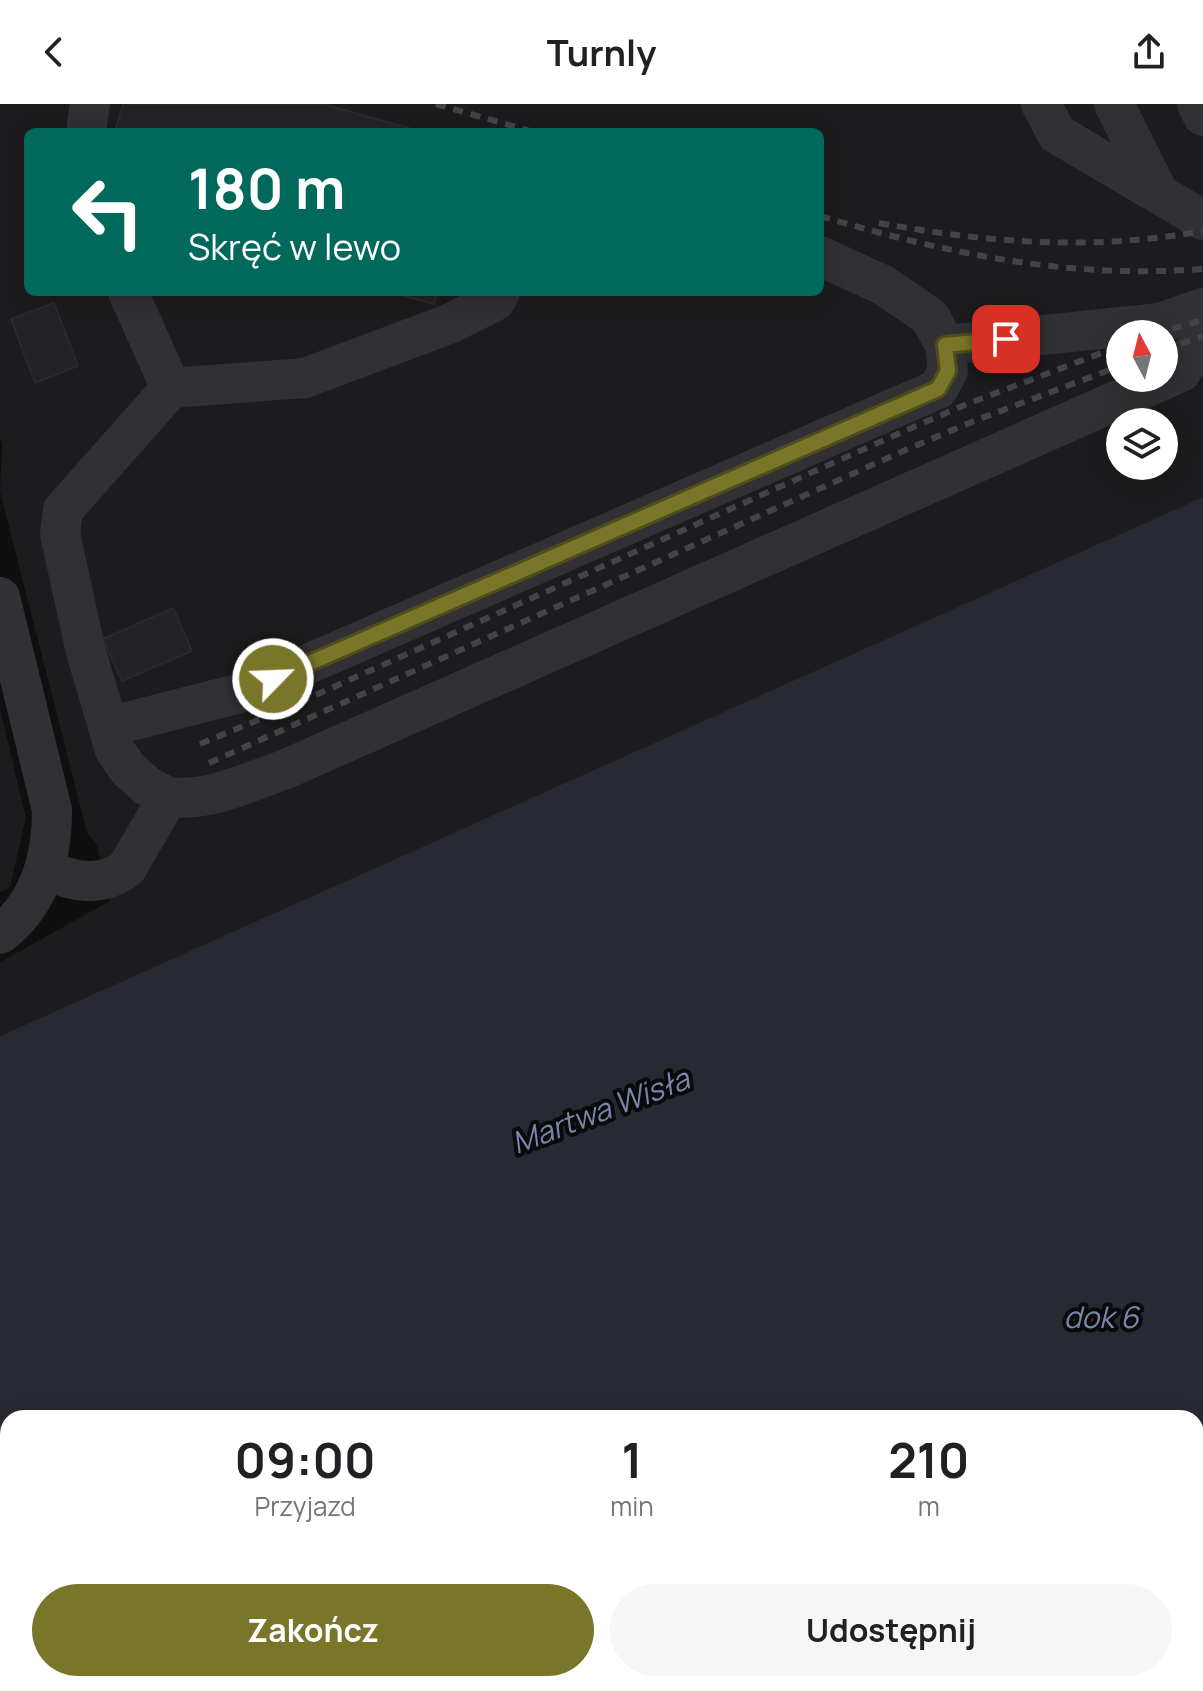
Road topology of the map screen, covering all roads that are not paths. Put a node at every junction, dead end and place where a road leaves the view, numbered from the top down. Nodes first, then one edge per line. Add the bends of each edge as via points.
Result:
1 (90, 104) edge
2 (1041, 104) edge
3 (1114, 104) edge
4 (1197, 104) edge
5 (1203, 116) edge
6 (87, 128) edge
7 (1159, 194) junction
8 (1203, 220) edge
9 (824, 258) edge
10 (130, 296) edge
11 (498, 296) edge
12 (1203, 308) edge
13 (1203, 337) edge
14 (945, 345) junction
15 (1192, 379) edge
16 (171, 388) junction
17 (0, 597) edge
18 (108, 727) junction
19 (168, 797) junction
20 (46, 870) junction
21 (0, 934) edge

1 - 6 street
2 - 7 street via 1057,134
3 - 7 street
4 - 5 street
7 - 8 street
9 - 14 street via 883,285 930,317
10 - 16 street
11 - 16 street via 449,324 305,378
12 - 14 street via 1160,323
13 - 15 street
14 - 18 street via 948,371 938,389 244,692
15 - 19 street via 286,769 204,795
16 - 18 street via 63,510 60,534
17 - 20 street via 52,810
18 - 19 street via 128,769
19 - 20 street via 118,875 88,882
20 - 21 street via 30,901

